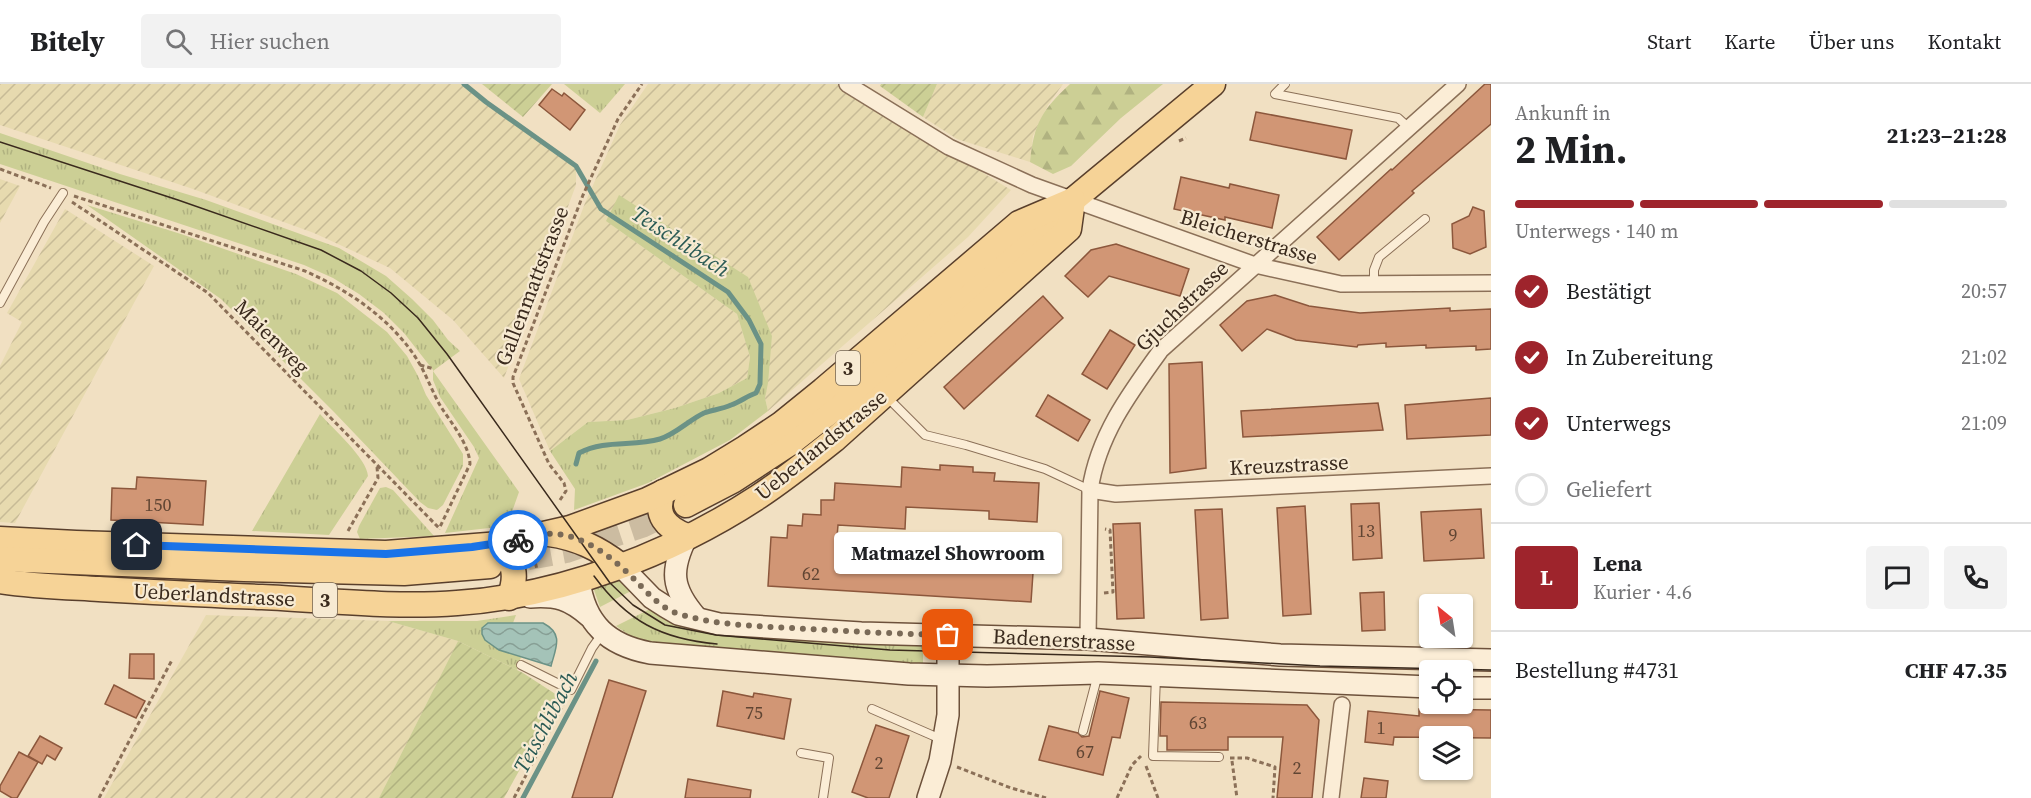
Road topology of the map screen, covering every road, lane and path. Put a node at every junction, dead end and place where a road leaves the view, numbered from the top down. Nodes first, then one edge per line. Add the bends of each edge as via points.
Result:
1 (642, 84) edge
2 (847, 84) edge
3 (1214, 84) edge
4 (1285, 84) edge
5 (1458, 84) edge
6 (1408, 128) junction
7 (0, 169) edge
8 (63, 193) junction
9 (1073, 200) junction
10 (1425, 219) dead end
11 (1255, 266) junction
12 (1491, 283) edge
13 (1374, 285) junction
14 (0, 303) edge
15 (420, 365) junction
16 (434, 369) dead end
17 (885, 394) junction
18 (376, 466) junction
19 (1491, 476) edge
20 (1090, 490) junction
21 (663, 492) junction
22 (560, 500) dead end
23 (686, 505) tunnel mouth
24 (609, 514) junction
25 (439, 528) junction
26 (1099, 528) dead end
27 (538, 536) junction
28 (687, 536) junction
29 (0, 539) edge
30 (440, 540) dead end
31 (500, 544) junction
32 (590, 545) junction
33 (335, 553) junction
34 (0, 559) edge
35 (620, 565) junction
36 (490, 566) tunnel mouth
37 (0, 581) edge
38 (579, 581) junction
39 (542, 591) junction
40 (1099, 594) dead end
41 (508, 598) junction
42 (589, 616) junction
43 (696, 617) junction
44 (603, 632) junction
45 (948, 635) junction
46 (1088, 639) junction
47 (172, 660) dead end
48 (1491, 660) edge
49 (521, 665) dead end
50 (1098, 674) junction
51 (948, 675) junction
52 (1156, 675) junction
53 (1419, 687) edge
54 (1473, 687) edge
55 (1491, 688) edge
56 (571, 690) junction
57 (1342, 705) dead end
58 (872, 709) dead end
59 (1083, 730) dead end
60 (942, 751) junction
61 (801, 753) dead end
62 (1220, 757) joint
63 (1232, 758) junction
64 (99, 798) edge
65 (514, 798) edge
66 (823, 798) edge
67 (928, 798) edge
68 (1046, 798) edge
69 (1117, 798) edge
70 (1158, 798) edge
71 (1237, 798) edge
72 (1273, 798) edge
73 (1331, 798) edge

1 - 22 path, Gallenmattstrasse via 618,119 589,181 513,377 549,464 564,483 566,491
2 - 9 street, Bleicherstrasse via 949,147
3 - 9 main road, Ueberlandstrasse / 3
4 - 6 lane via 1275,94 1367,110 1398,118
5 - 6 street, Gjuchstrasse
6 - 11 street, Gjuchstrasse
7 - 8 path
8 - 14 lane
8 - 15 path via 221,242 333,283 381,318
8 - 18 path, Maienweg via 208,293
9 - 11 street, Bleicherstrasse
9 - 17 main road, Ueberlandstrasse / 3 via 1070,229
9 - 21 main road, Ueberlandstrasse / 3 via 1018,223 781,424 709,470
9 - 23 main road, Ueberlandstrasse / 3 via 850,396 789,444
10 - 13 lane via 1379,257
11 - 13 street, Bleicherstrasse via 1341,284
11 - 20 street, Gjuchstrasse via 1161,350 1111,425 1093,466
12 - 13 street, Bleicherstrasse
15 - 16 path
15 - 25 path via 469,453 470,464
17 - 20 lane via 925,435 1045,469
17 - 28 main road, Ueberlandstrasse / 3 via 795,471 756,498
18 - 25 path, Maienweg
18 - 33 path via 378,478
19 - 20 street, Kreuzstrasse via 1116,494
20 - 46 street, Gjuchstrasse
21 - 24 main road, Ueberlandstrasse / 3
21 - 28 main road via 659,503 664,520
24 - 27 main road, Ueberlandstrasse / 3
24 - 32 main road
25 - 30 path
26 - 40 path via 1110,530 1113,592
27 - 31 main road, Ueberlandstrasse / 3
27 - 32 main road via 567,537
27 - 39 path
28 - 35 main road, Ueberlandstrasse / 3
28 - 43 main road via 674,573 681,598
29 - 33 main road, Ueberlandstrasse / 3
31 - 33 main road, Ueberlandstrasse / 3 via 427,551
31 - 41 main road via 512,561 515,575
32 - 35 main road
32 - 38 main road
34 - 36 main road, Ueberlandstrasse / 3 via 404,573
35 - 38 main road, Ueberlandstrasse / 3
35 - 43 main road, Badenerstrasse via 666,608
37 - 41 main road, Ueberlandstrasse / 3 via 400,604 456,604
38 - 39 main road, Ueberlandstrasse / 3
38 - 42 main road, Badenerstrasse
39 - 41 main road, Ueberlandstrasse / 3
41 - 42 main road via 562,598
42 - 44 main road, Badenerstrasse
43 - 45 main road, Badenerstrasse via 738,626
44 - 51 main road, Badenerstrasse via 628,649 650,653
44 - 56 lane
45 - 46 main road, Badenerstrasse
45 - 51 main road
46 - 48 main road, Badenerstrasse via 1280,656
46 - 50 main road
47 - 64 path
49 - 56 lane
50 - 51 main road, Badenerstrasse
50 - 52 main road, Badenerstrasse
50 - 59 lane
51 - 60 main road via 948,715
52 - 53 main road, Badenerstrasse
52 - 62 lane via 1153,756
54 - 55 main road
56 - 65 path
57 - 73 street
58 - 60 lane
60 - 67 main road
60 - 68 path via 1011,788
61 - 66 lane via 829,758
62 - 63 path
63 - 71 path
63 - 72 path via 1247,758 1275,767
69 - 70 path via 1131,765 1142,755

